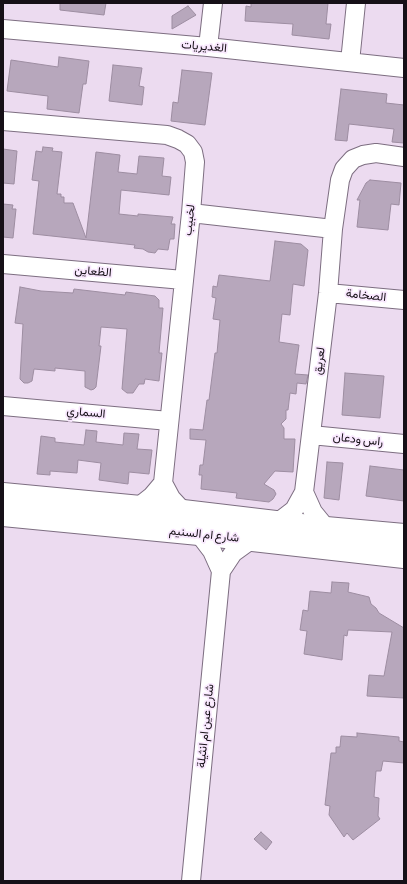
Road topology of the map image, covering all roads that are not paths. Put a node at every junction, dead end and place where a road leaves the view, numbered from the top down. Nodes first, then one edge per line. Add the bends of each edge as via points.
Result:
1 (213, 3) edge
2 (356, 3) edge
3 (3, 29) edge
4 (208, 47) junction
5 (350, 62) junction
6 (404, 68) edge
7 (3, 121) edge
8 (404, 157) edge
9 (191, 213) junction
10 (333, 229) junction
11 (3, 264) edge
12 (183, 280) junction
13 (328, 293) junction
14 (404, 300) edge
15 (3, 406) edge
16 (169, 421) junction
17 (311, 435) junction
18 (404, 444) edge
19 (163, 483) junction
20 (304, 492) junction
21 (3, 494) edge
22 (138, 507) junction
23 (183, 511) junction
24 (3, 515) edge
25 (277, 523) junction
26 (326, 528) junction
27 (199, 534) junction
28 (404, 535) edge
29 (251, 540) junction
30 (404, 557) edge
31 (221, 571) junction
32 (191, 881) edge

1 - 4 street
2 - 5 street
3 - 4 street, الغديريات
4 - 5 street, الغديريات
5 - 6 street, الغديريات
7 - 9 street, لخبيب via 178,139 187,144 195,162
8 - 10 street, لعريق via 363,154 352,159 340,180
9 - 10 street
9 - 12 street, لخبيب
10 - 13 street, لعريق
11 - 12 street, الظعاين
12 - 16 street, لخبيب
13 - 14 street, الصخامة
13 - 17 street, لعريق
15 - 16 street, السماري
16 - 19 street, لخبيب
17 - 18 street, راس ودعان
17 - 20 street, لعريق
19 - 22 street
19 - 23 street
20 - 25 street, لعريق via 294,510
20 - 26 street via 313,512
21 - 22 main road, شارع ام السنيم
22 - 23 main road, شارع ام السنيم
23 - 25 main road, شارع ام السنيم
24 - 27 main road, شارع ام السنيم
25 - 26 main road, شارع ام السنيم
26 - 28 main road, شارع ام السنيم
27 - 29 main road, شارع ام السنيم
27 - 31 street
29 - 30 main road, شارع ام السنيم
29 - 31 street, شارع عين ام انثيلة via 233,553
31 - 32 street, شارع عين ام انثيلة

